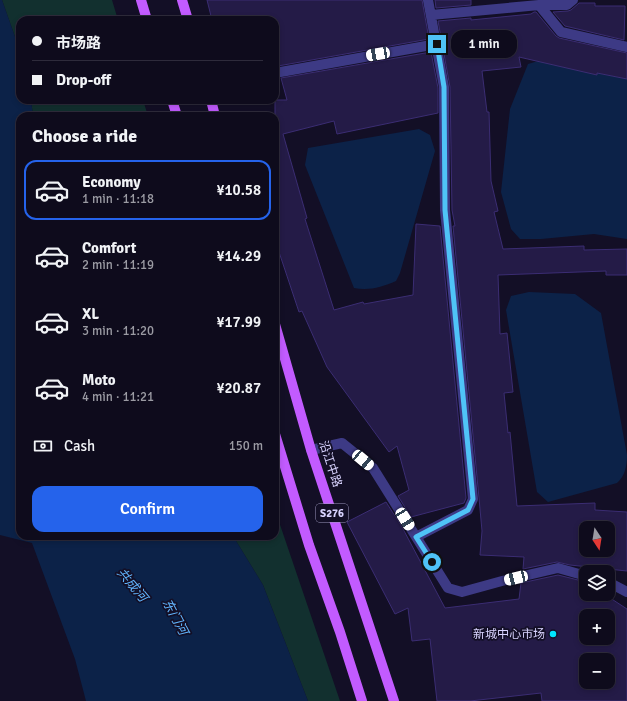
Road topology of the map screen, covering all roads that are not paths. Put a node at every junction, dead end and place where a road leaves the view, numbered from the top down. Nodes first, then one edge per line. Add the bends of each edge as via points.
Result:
1 (141, 0) edge
2 (182, 0) edge
3 (428, 0) edge
4 (573, 0) edge
5 (539, 6) junction
6 (431, 15) junction
7 (146, 16) edge
8 (187, 16) edge
9 (437, 44) junction
10 (627, 47) edge
11 (279, 72) edge
12 (279, 338) edge
13 (279, 447) edge
14 (311, 450) junction
15 (416, 537) junction
16 (579, 574) edge
17 (615, 586) edge
18 (627, 592) edge
19 (362, 701) edge
20 (394, 701) edge

1 - 7 main road
2 - 8 main road
3 - 6 lane
4 - 5 lane via 567,6
5 - 6 lane
5 - 10 lane via 561,32
6 - 9 lane
9 - 11 lane
9 - 15 lane via 444,87 445,210 473,499 468,510
12 - 14 main road, 沿江中路 / S276
13 - 19 main road, S276
14 - 15 lane via 342,443 373,468
14 - 20 main road, 沿江中路 / S276
15 - 16 lane via 448,588 462,592 558,568
17 - 18 lane

